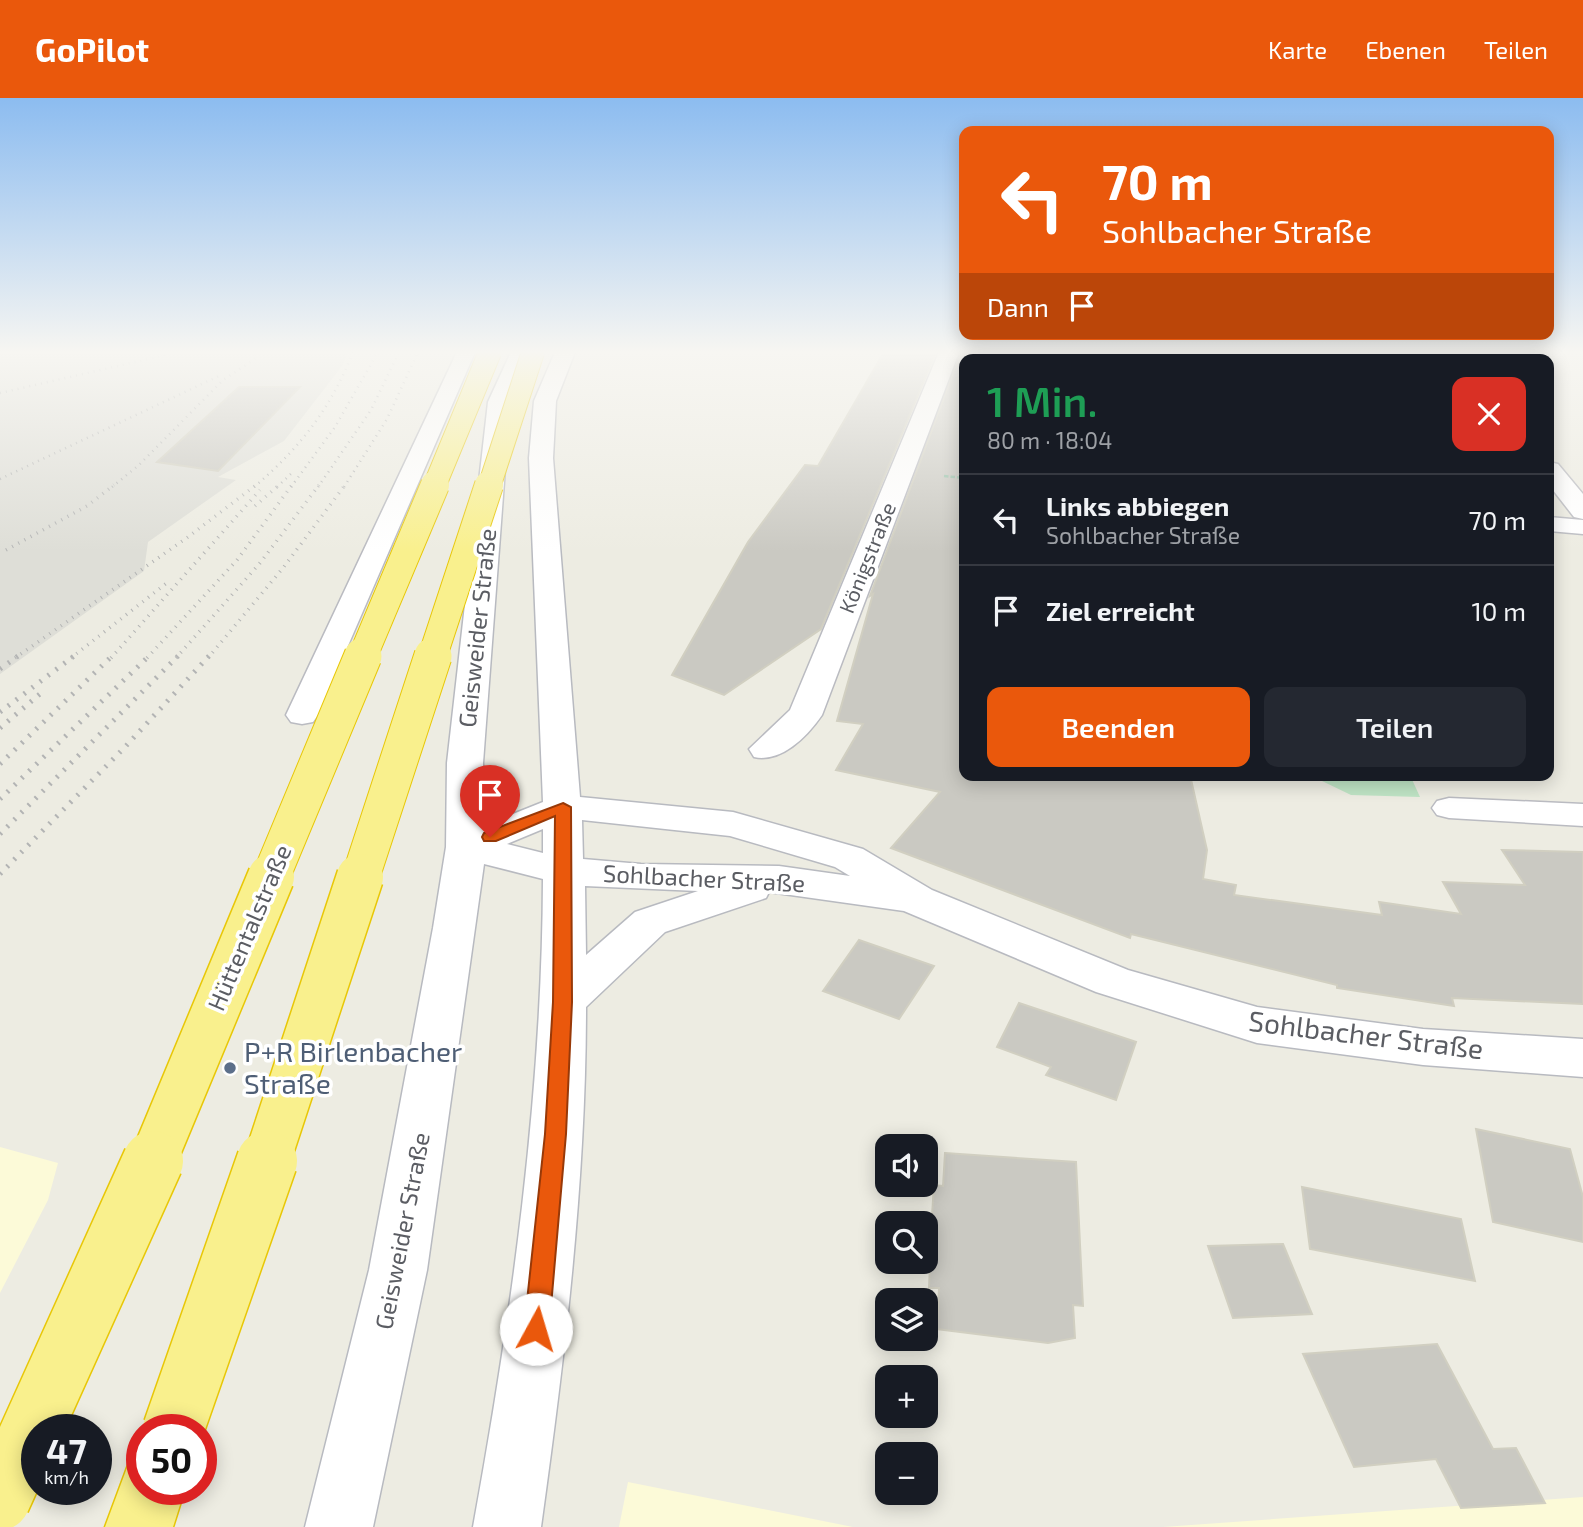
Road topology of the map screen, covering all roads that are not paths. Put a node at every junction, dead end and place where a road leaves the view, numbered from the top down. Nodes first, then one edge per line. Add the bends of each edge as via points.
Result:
1 (436, 419) edge
2 (462, 419) edge
3 (497, 419) edge
4 (511, 419) edge
5 (544, 419) edge
6 (923, 419) edge
7 (1554, 475) edge
8 (1583, 511) edge
9 (1554, 524) edge
10 (1583, 527) edge
11 (302, 715) dead end
12 (767, 749) dead end
13 (563, 807) junction
14 (1449, 808) dead end
15 (1583, 815) edge
16 (466, 847) junction
17 (564, 871) junction
18 (779, 878) junction
19 (917, 900) junction
20 (562, 1002) junction
21 (1583, 1058) edge
22 (179, 1414) edge
23 (0, 1500) edge
24 (147, 1505) edge
25 (139, 1527) edge
26 (340, 1527) edge
27 (508, 1527) edge

1 - 11 lane
2 - 23 highway, Hüttentalstraße, bridge via 126,1225
3 - 16 main road, Geisweider Straße via 465,763
4 - 22 highway, bridge via 243,1233
5 - 13 main road via 541,458
6 - 12 main road, Königstraße via 805,715
7 - 8 main road
9 - 10 lane
13 - 16 main road, Sohlbacher Straße
13 - 17 main road
13 - 19 main road, Sohlbacher Straße via 733,824 849,858
14 - 15 lane
16 - 17 main road, Sohlbacher Straße
16 - 26 main road, Geisweider Straße via 398,1270
17 - 18 main road, Sohlbacher Straße via 640,877
17 - 20 main road
18 - 19 main road, Sohlbacher Straße
18 - 20 main road via 650,922
19 - 21 main road, Sohlbacher Straße via 1112,981 1257,1025 1423,1047
20 - 27 main road via 555,1134 531,1384
24 - 25 highway

